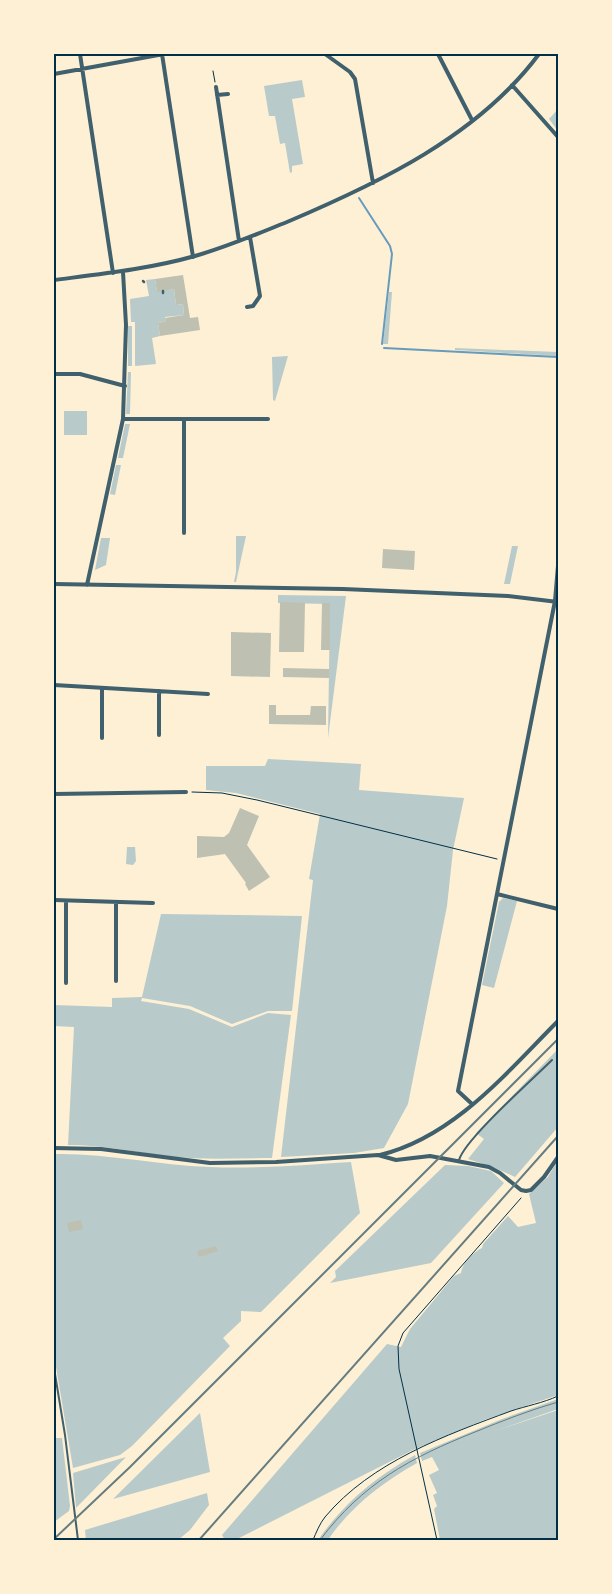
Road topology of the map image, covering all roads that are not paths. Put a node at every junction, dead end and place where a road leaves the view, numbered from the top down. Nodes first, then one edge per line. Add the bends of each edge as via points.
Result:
1 (80, 54) edge
2 (163, 54) edge
3 (326, 54) edge
4 (438, 54) edge
5 (539, 54) edge
6 (84, 68) junction
7 (54, 74) edge
8 (512, 85) junction
9 (216, 87) road end
10 (228, 94) dead end
11 (217, 95) junction
12 (472, 120) junction
13 (558, 137) edge
14 (373, 183) junction
15 (250, 237) junction
16 (239, 241) junction
17 (194, 257) junction
18 (123, 272) junction
19 (113, 273) junction
20 (54, 280) edge
21 (247, 308) dead end
22 (54, 374) edge
23 (125, 386) junction
24 (268, 418) dead end
25 (184, 419) junction
26 (123, 420) junction
27 (184, 534) dead end
28 (558, 566) edge
29 (54, 584) edge
30 (87, 585) junction
31 (556, 602) edge
32 (54, 686) edge
33 (102, 688) junction
34 (159, 691) junction
35 (208, 694) dead end
36 (159, 735) dead end
37 (102, 738) dead end
38 (186, 792) dead end
39 (54, 794) edge
40 (497, 894) junction
41 (54, 900) edge
42 (66, 900) junction
43 (116, 902) junction
44 (153, 903) dead end
45 (558, 908) edge
46 (58, 969) dead end
47 (66, 969) junction
48 (116, 981) dead end
49 (66, 983) dead end
50 (558, 1021) edge
51 (552, 1060) dead end
52 (472, 1104) junction
53 (54, 1148) edge
54 (378, 1155) junction
55 (558, 1157) edge
56 (459, 1160) junction
57 (54, 1368) edge
58 (78, 1540) edge

1 - 6 street
2 - 6 street
2 - 17 street
3 - 14 street via 350,72 354,79
4 - 12 street
5 - 8 street
6 - 7 street
6 - 19 street
8 - 12 street
8 - 13 street
9 - 11 street
10 - 11 street
11 - 16 street
12 - 14 street via 412,162
14 - 15 street
15 - 16 street
15 - 21 street via 260,296 254,306
16 - 17 street
17 - 18 street
18 - 19 street
18 - 23 street
19 - 20 street
22 - 23 street via 80,374
23 - 26 street
24 - 25 street
25 - 26 street
25 - 27 street
26 - 30 street
28 - 31 street
29 - 30 street
30 - 31 street via 348,589 527,597
31 - 40 street
32 - 33 street
33 - 34 street
33 - 37 street
34 - 35 street
34 - 36 street
38 - 39 street
40 - 45 street
40 - 52 street via 458,1091
41 - 42 street
42 - 43 street
42 - 47 street
43 - 44 street
43 - 48 street
46 - 47 street
47 - 49 street
50 - 52 street
51 - 56 lane via 477,1134
52 - 54 street via 425,1138 400,1150
53 - 54 street via 101,1149 210,1163
54 - 56 street via 396,1160 430,1156
55 - 56 street via 536,1186 523,1191 489,1167
57 - 58 lane

